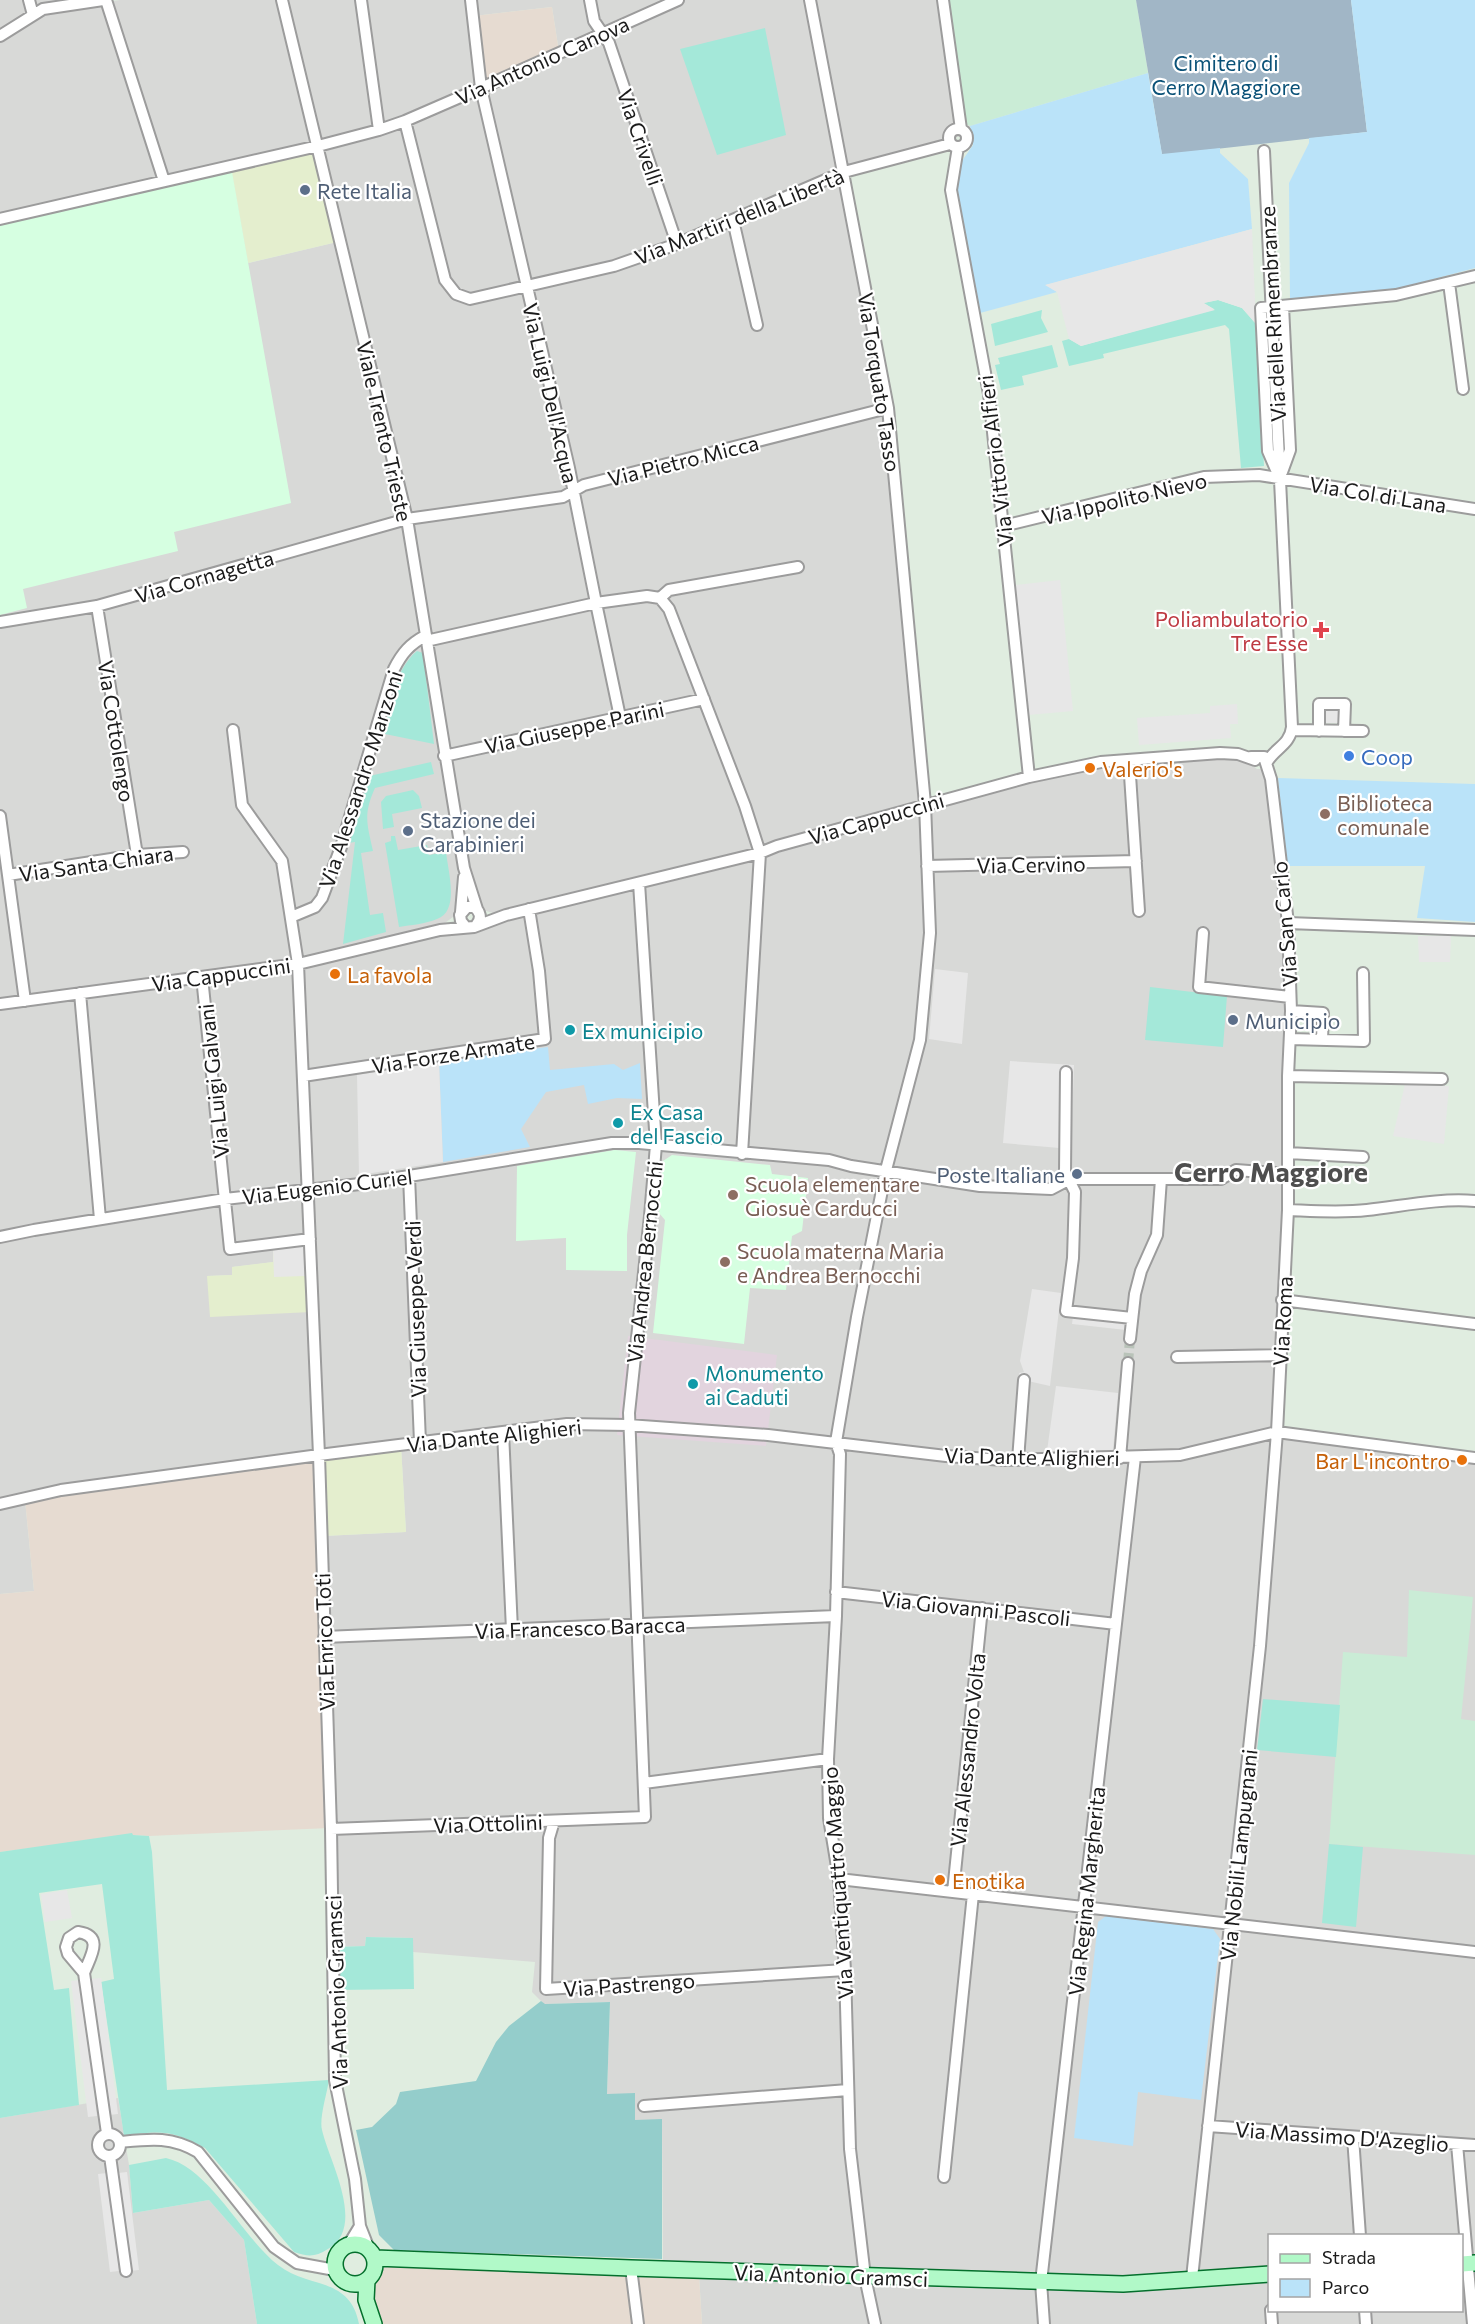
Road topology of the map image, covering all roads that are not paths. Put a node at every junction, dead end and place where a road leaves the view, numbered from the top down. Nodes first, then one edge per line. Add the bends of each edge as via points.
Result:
1 (29, 0) edge
2 (104, 0) edge
3 (282, 0) edge
4 (361, 0) edge
5 (471, 0) edge
6 (591, 0) edge
7 (678, 0) edge
8 (810, 0) edge
9 (943, 0) edge
10 (33, 15) junction
11 (601, 33) junction
12 (0, 36) edge
13 (481, 88) junction
14 (405, 120) junction
15 (379, 130) junction
16 (954, 145) junction
17 (318, 146) junction
18 (1264, 151) dead end
19 (844, 172) junction
20 (164, 181) junction
21 (0, 219) edge
22 (733, 220) junction
23 (677, 244) junction
24 (1475, 276) edge
25 (1449, 282) junction
26 (527, 287) junction
27 (1272, 307) junction
28 (757, 325) dead end
29 (1462, 388) dead end
30 (888, 408) junction
31 (1280, 478) junction
32 (573, 490) junction
33 (1475, 509) edge
34 (406, 519) junction
35 (1004, 526) junction
36 (798, 567) dead end
37 (660, 598) junction
38 (596, 603) junction
39 (97, 606) junction
40 (0, 622) edge
41 (426, 638) junction
42 (704, 699) junction
43 (620, 717) junction
44 (232, 730) dead end
45 (1292, 730) junction
46 (1319, 730) junction
47 (1344, 731) junction
48 (1363, 731) dead end
49 (444, 756) junction
50 (1128, 760) junction
51 (1262, 761) junction
52 (1029, 777) junction
53 (924, 804) junction
54 (0, 816) edge
55 (183, 852) dead end
56 (760, 853) junction
57 (137, 855) junction
58 (1136, 861) junction
59 (927, 867) junction
60 (464, 868) junction
61 (8, 875) junction
62 (639, 883) junction
63 (529, 909) junction
64 (477, 910) junction
65 (1139, 911) dead end
66 (460, 913) junction
67 (506, 915) junction
68 (291, 917) junction
69 (1288, 923) junction
70 (477, 924) junction
71 (465, 926) junction
72 (440, 930) junction
73 (1475, 930) edge
74 (1203, 933) dead end
75 (298, 964) junction
76 (1363, 973) dead end
77 (202, 977) junction
78 (80, 993) junction
79 (1290, 997) junction
80 (25, 1000) junction
81 (0, 1004) edge
82 (1291, 1011) junction
83 (1290, 1039) junction
84 (1322, 1040) junction
85 (1066, 1072) dead end
86 (303, 1076) junction
87 (1288, 1076) junction
88 (1443, 1079) dead end
89 (656, 1145) junction
90 (1288, 1153) junction
91 (742, 1154) junction
92 (1363, 1157) dead end
93 (886, 1170) junction
94 (1288, 1174) junction
95 (409, 1176) junction
96 (1070, 1179) junction
97 (1161, 1179) junction
98 (308, 1190) junction
99 (225, 1199) junction
100 (1475, 1201) edge
101 (1287, 1210) junction
102 (100, 1219) junction
103 (0, 1237) edge
104 (310, 1239) junction
105 (1282, 1300) junction
106 (1132, 1318) junction
107 (1475, 1324) edge
108 (1131, 1339) tunnel mouth
109 (1280, 1355) junction
110 (1177, 1357) dead end
111 (1128, 1363) tunnel mouth
112 (1024, 1380) dead end
113 (628, 1425) junction
114 (503, 1432) junction
115 (1277, 1432) junction
116 (420, 1442) junction
117 (836, 1442) junction
118 (319, 1455) junction
119 (1135, 1457) junction
120 (1120, 1458) junction
121 (1475, 1458) edge
122 (1018, 1460) junction
123 (0, 1504) edge
124 (836, 1592) junction
125 (982, 1608) junction
126 (836, 1616) junction
127 (1116, 1624) junction
128 (637, 1625) junction
129 (512, 1630) junction
130 (324, 1637) junction
131 (828, 1760) junction
132 (644, 1783) junction
133 (645, 1817) joint
134 (554, 1821) junction
135 (331, 1829) junction
136 (839, 1879) junction
137 (952, 1892) junction
138 (972, 1894) junction
139 (1084, 1906) junction
140 (1231, 1923) junction
141 (1475, 1952) edge
142 (845, 1970) junction
143 (84, 1973) dead end
144 (848, 2090) junction
145 (644, 2106) dead end
146 (1208, 2126) junction
147 (107, 2133) junction
148 (1353, 2137) junction
149 (120, 2142) junction
150 (1457, 2144) junction
151 (1475, 2145) edge
152 (110, 2156) junction
153 (944, 2177) dead end
154 (360, 2226) junction
155 (1360, 2234) edge
156 (349, 2244) junction
157 (371, 2264) junction
158 (1468, 2264) edge
159 (335, 2265) junction
160 (631, 2268) junction
161 (126, 2271) dead end
162 (1268, 2275) edge
163 (865, 2277) junction
164 (1192, 2278) junction
165 (1041, 2282) junction
166 (350, 2284) junction
167 (366, 2301) junction
168 (374, 2324) edge
169 (638, 2324) edge
170 (875, 2324) edge
171 (1044, 2324) edge
172 (1473, 2324) edge

1 - 10 street
2 - 10 street via 43,9
2 - 20 street
3 - 17 street, Viale Trento Trieste
4 - 15 street
5 - 13 street
6 - 11 street, Via Crivelli via 594,21
7 - 11 street, Via Antonio Canova
8 - 19 street, Via Torquato Tasso
9 - 16 street, Via Vittorio Alfieri via 961,129 967,139 964,145
10 - 12 street
11 - 13 street, Via Antonio Canova
11 - 23 street, Via Crivelli via 609,43
13 - 14 street, Via Antonio Canova
13 - 26 street
14 - 15 street
14 - 26 street, Via Luigi Dell'Acqua via 450,288 470,299
15 - 17 street
16 - 19 street, Via Martiri della Libertà
16 - 35 street, Via Vittorio Alfieri via 951,190 989,394
17 - 20 street
17 - 34 street, Viale Trento Trieste
18 - 27 street, Via delle Rimembranze
19 - 22 street, Via Martiri della Libertà
19 - 30 street, Via Torquato Tasso
20 - 21 street
22 - 23 street, Via Martiri della Libertà
22 - 28 street
23 - 26 street, Via Martiri della Libertà via 614,266
24 - 25 street
25 - 27 street via 1396,295
25 - 29 street
26 - 32 street, Via Luigi Dell'Acqua
27 - 31 street, Via delle Rimembranze
30 - 32 street, Via Pietro Micca
30 - 53 street, Via Torquato Tasso
31 - 33 street, Via Col di Lana
31 - 35 street, Via Ippolito Nievo via 1204,477
31 - 45 street, Via delle Rimembranze
32 - 34 street, Via Pietro Micca via 563,496
32 - 38 street, Via Luigi Dell'Acqua
34 - 39 street, Via Cornagetta
34 - 41 street, Viale Trento Trieste
35 - 52 street, Via Vittorio Alfieri
36 - 37 street via 669,591
37 - 38 street via 646,596
37 - 42 street via 669,609
38 - 41 street
38 - 43 street, Via Luigi Dell'Acqua
39 - 40 street, Via Cornagetta
39 - 57 street, Via Cottolengo
41 - 49 street, Viale Trento Trieste
41 - 68 street, Via Alessandro Manzoni via 412,643 394,669 322,898 315,907
42 - 43 street, Via Giuseppe Parini
42 - 56 street
43 - 49 street, Via Giuseppe Parini
44 - 68 street via 242,804 282,861
45 - 46 street
45 - 51 street via 1288,741
46 - 47 street
46 - 47 street via 1319,704 1345,704
47 - 48 street
49 - 60 street, Viale Trento Trieste
50 - 51 street, Via Cappuccini via 1220,753
50 - 52 street, Via Cappuccini
50 - 58 street
51 - 69 street, Via San Carlo
52 - 53 street, Via Cappuccini
53 - 56 street, Via Cappuccini
53 - 59 street, Via Torquato Tasso
54 - 61 street
55 - 57 street, Via Santa Chiara
56 - 62 street, Via Cappuccini
56 - 91 street
57 - 61 street, Via Santa Chiara
58 - 59 street, Via Cervino
58 - 65 street
59 - 93 street, Via Torquato Tasso via 930,933 920,1040
60 - 64 street, Viale Trento Trieste
60 - 66 street, Viale Trento Trieste
61 - 80 street
62 - 63 street, Via Cappuccini
62 - 89 street, Via Andrea Bernocchi
63 - 67 street, Via Cappuccini
63 - 86 street, Via Forze Armate via 545,1039
64 - 66 street via 470,907
64 - 67 street, Via Cappuccini
64 - 70 street
66 - 71 street
66 - 72 street, Via Cappuccini
67 - 70 street, Via Cappuccini
68 - 75 street
69 - 73 street
69 - 79 street, Via San Carlo
70 - 71 street
71 - 72 street, Via Cappuccini
72 - 75 street, Via Cappuccini
74 - 79 street via 1199,987
75 - 77 street, Via Cappuccini
75 - 86 street
76 - 84 street via 1364,1041
77 - 78 street, Via Cappuccini
77 - 99 street, Via Luigi Galvani
78 - 80 street, Via Cappuccini
78 - 102 street
79 - 82 street, Via San Carlo
80 - 81 street, Via Cappuccini
82 - 83 street, Via San Carlo
82 - 84 street via 1323,1013
83 - 84 street
83 - 87 street, Via San Carlo
85 - 96 street via 1065,1172
86 - 98 street
87 - 88 street
87 - 90 street, Via San Carlo
89 - 91 street, Via Eugenio Curiel
89 - 95 street, Via Eugenio Curiel via 612,1143
89 - 113 street, Via Andrea Bernocchi
90 - 92 street
90 - 94 street, Via San Carlo
91 - 93 street, Via Eugenio Curiel via 829,1160
93 - 96 street, Via Eugenio Curiel via 980,1186 1051,1189
93 - 117 street, Via Ventiquattro Maggio
94 - 97 street, Via Eugenio Curiel via 1236,1170 1221,1179
94 - 101 street, Via San Carlo
95 - 98 street, Via Eugenio Curiel
95 - 116 street, Via Giuseppe Verdi
96 - 97 street, Via Eugenio Curiel
96 - 106 street via 1075,1192 1066,1311
97 - 106 street via 1157,1235 1141,1271
98 - 99 street, Via Eugenio Curiel
98 - 104 street
99 - 102 street, Via Eugenio Curiel
99 - 104 street, Via Luigi Galvani via 230,1249
100 - 101 street via 1456,1199 1325,1212
101 - 105 street, Via Roma
102 - 103 street, Via Eugenio Curiel
104 - 118 street
105 - 107 street
105 - 109 street, Via Roma
106 - 108 street
109 - 110 street
109 - 115 street, Via Roma
111 - 120 street
112 - 122 street
113 - 114 street, Via Dante Alighieri via 567,1424
113 - 117 street, Via Dante Alighieri
113 - 128 street, Via Andrea Bernocchi
114 - 116 street, Via Dante Alighieri
114 - 129 street
115 - 119 street, Via Dante Alighieri via 1179,1455
115 - 121 street
115 - 140 street, Via Nobili Lampugnani via 1260,1646
116 - 118 street, Via Dante Alighieri
117 - 122 street, Via Dante Alighieri via 946,1456
117 - 124 street, Via Ventiquattro Maggio via 840,1454
118 - 123 street, Via Dante Alighieri via 61,1490
118 - 130 street, Via Enrico Toti
119 - 120 street, Via Dante Alighieri
119 - 127 street, Via Regina Margherita
120 - 122 street, Via Dante Alighieri
124 - 125 street, Via Giovanni Pascoli
124 - 126 street, Via Ventiquattro Maggio
125 - 127 street, Via Giovanni Pascoli
125 - 137 street, Via Alessandro Volta
126 - 128 street, Via Francesco Baracca
126 - 131 street, Via Ventiquattro Maggio
127 - 139 street, Via Regina Margherita
128 - 129 street, Via Francesco Baracca
128 - 132 street, Via Andrea Bernocchi
129 - 130 street, Via Francesco Baracca
130 - 135 street, Via Enrico Toti
131 - 132 street
131 - 136 street, Via Ventiquattro Maggio via 829,1818
132 - 133 street, Via Andrea Bernocchi
133 - 134 street, Via Ottolini
134 - 135 street, Via Ottolini
134 - 142 street, Via Pastrengo via 549,1838 546,1989
135 - 154 street, Via Antonio Gramsci via 335,2080 356,2179
136 - 137 street
136 - 142 street, Via Ventiquattro Maggio
137 - 138 street
138 - 139 street
138 - 153 street
139 - 140 street
139 - 165 street, Via Regina Margherita
140 - 141 street
140 - 146 street, Via Nobili Lampugnani
142 - 144 street, Via Ventiquattro Maggio
143 - 147 street
144 - 145 street
144 - 163 street, Via Ventiquattro Maggio via 850,2149
146 - 148 street, Via Massimo D'Azeglio
146 - 164 street, Via Nobili Lampugnani
147 - 149 street via 116,2135
147 - 152 street via 97,2145 100,2152
148 - 150 street, Via Massimo D'Azeglio
148 - 155 street
149 - 152 street via 117,2153
149 - 159 street via 157,2138 187,2145 198,2152 274,2247 297,2262 316,2267
150 - 151 street, Via Massimo D'Azeglio
150 - 158 street
152 - 161 street
154 - 156 street
154 - 157 street, Via Antonio Gramsci
156 - 157 street via 359,2244
156 - 159 street via 340,2250
157 - 160 street, Via Antonio Gramsci via 393,2259
157 - 166 street, Via Antonio Gramsci via 361,2284
157 - 167 street
158 - 172 street
159 - 166 street via 341,2279
160 - 163 street, Via Antonio Gramsci
160 - 169 street
162 - 164 street, Via Antonio Gramsci
163 - 165 street, Via Antonio Gramsci
163 - 170 street, Via Ventiquattro Maggio
164 - 165 street, Via Antonio Gramsci via 1123,2284
165 - 171 street, Via Regina Margherita
166 - 167 street
167 - 168 street

